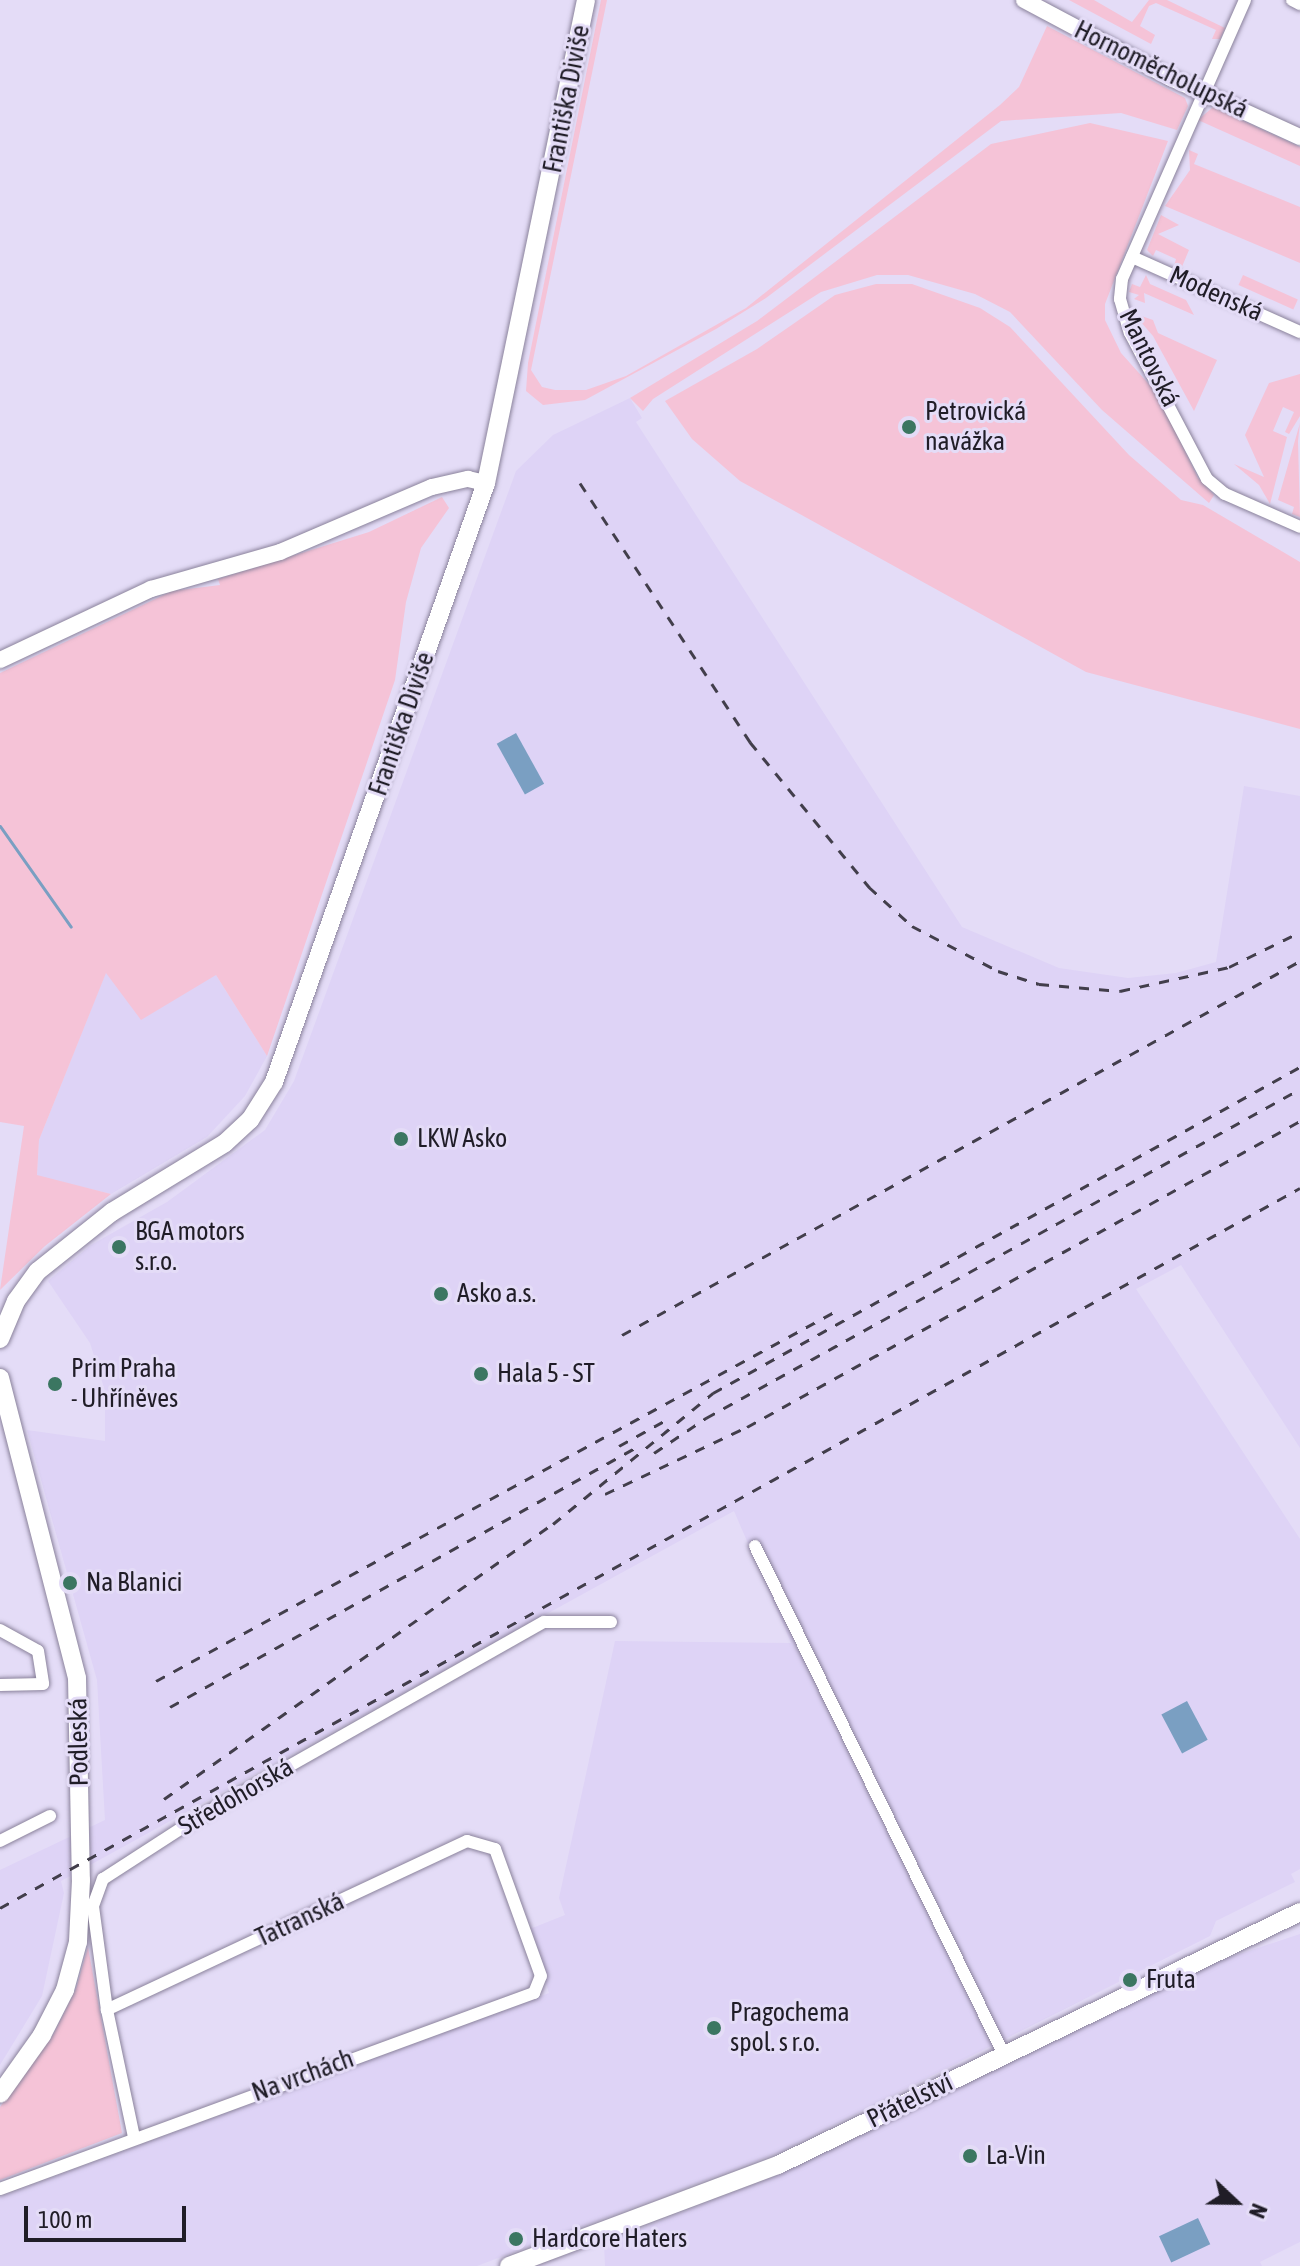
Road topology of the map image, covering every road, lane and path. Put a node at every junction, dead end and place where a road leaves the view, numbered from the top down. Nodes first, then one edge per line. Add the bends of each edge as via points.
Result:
1 (586, 0) edge
2 (1024, 0) edge
3 (1245, 0) edge
4 (1292, 0) edge
5 (1300, 4) edge
6 (1203, 93) junction
7 (1300, 137) edge
8 (1132, 257) junction
9 (1300, 332) edge
10 (486, 483) junction
11 (1300, 527) edge
12 (0, 660) edge
13 (5, 1312) edge
14 (0, 1339) edge
15 (0, 1378) edge
16 (755, 1546) dead end
17 (611, 1622) dead end
18 (0, 1630) edge
19 (0, 1685) edge
20 (50, 1816) dead end
21 (0, 1841) edge
22 (495, 1849) joint
23 (1300, 1912) edge
24 (107, 2010) junction
25 (1004, 2055) junction
26 (0, 2094) edge
27 (134, 2137) junction
28 (0, 2189) edge
29 (509, 2266) edge

1 - 10 main road, Františka Diviše
2 - 6 street, Hornoměcholupská
3 - 6 street, Mantovská
4 - 5 street
6 - 7 street, Hornoměcholupská
6 - 8 street, Mantovská
8 - 9 street, Modenská
8 - 11 street, Mantovská via 1121,288 1123,311 1203,471 1225,494
10 - 12 street via 468,479 432,487 280,552 151,589
10 - 13 main road, Františka Diviše via 267,1095 225,1143 59,1251
13 - 14 main road
15 - 26 main road, Podleská via 77,1678 81,1880 76,1955 65,1990 42,2035
16 - 25 street
17 - 24 street, Středohorská via 544,1622 199,1817 103,1879 93,1906
18 - 19 street via 38,1651 43,1684
20 - 21 street
22 - 24 street, Tatranská via 467,1841
22 - 27 street, Na vrchách via 541,1976 534,1993
23 - 25 main road, Přátelství
24 - 27 street, Středohorská
25 - 29 main road, Přátelství via 778,2165
27 - 28 street, Na vrchách

